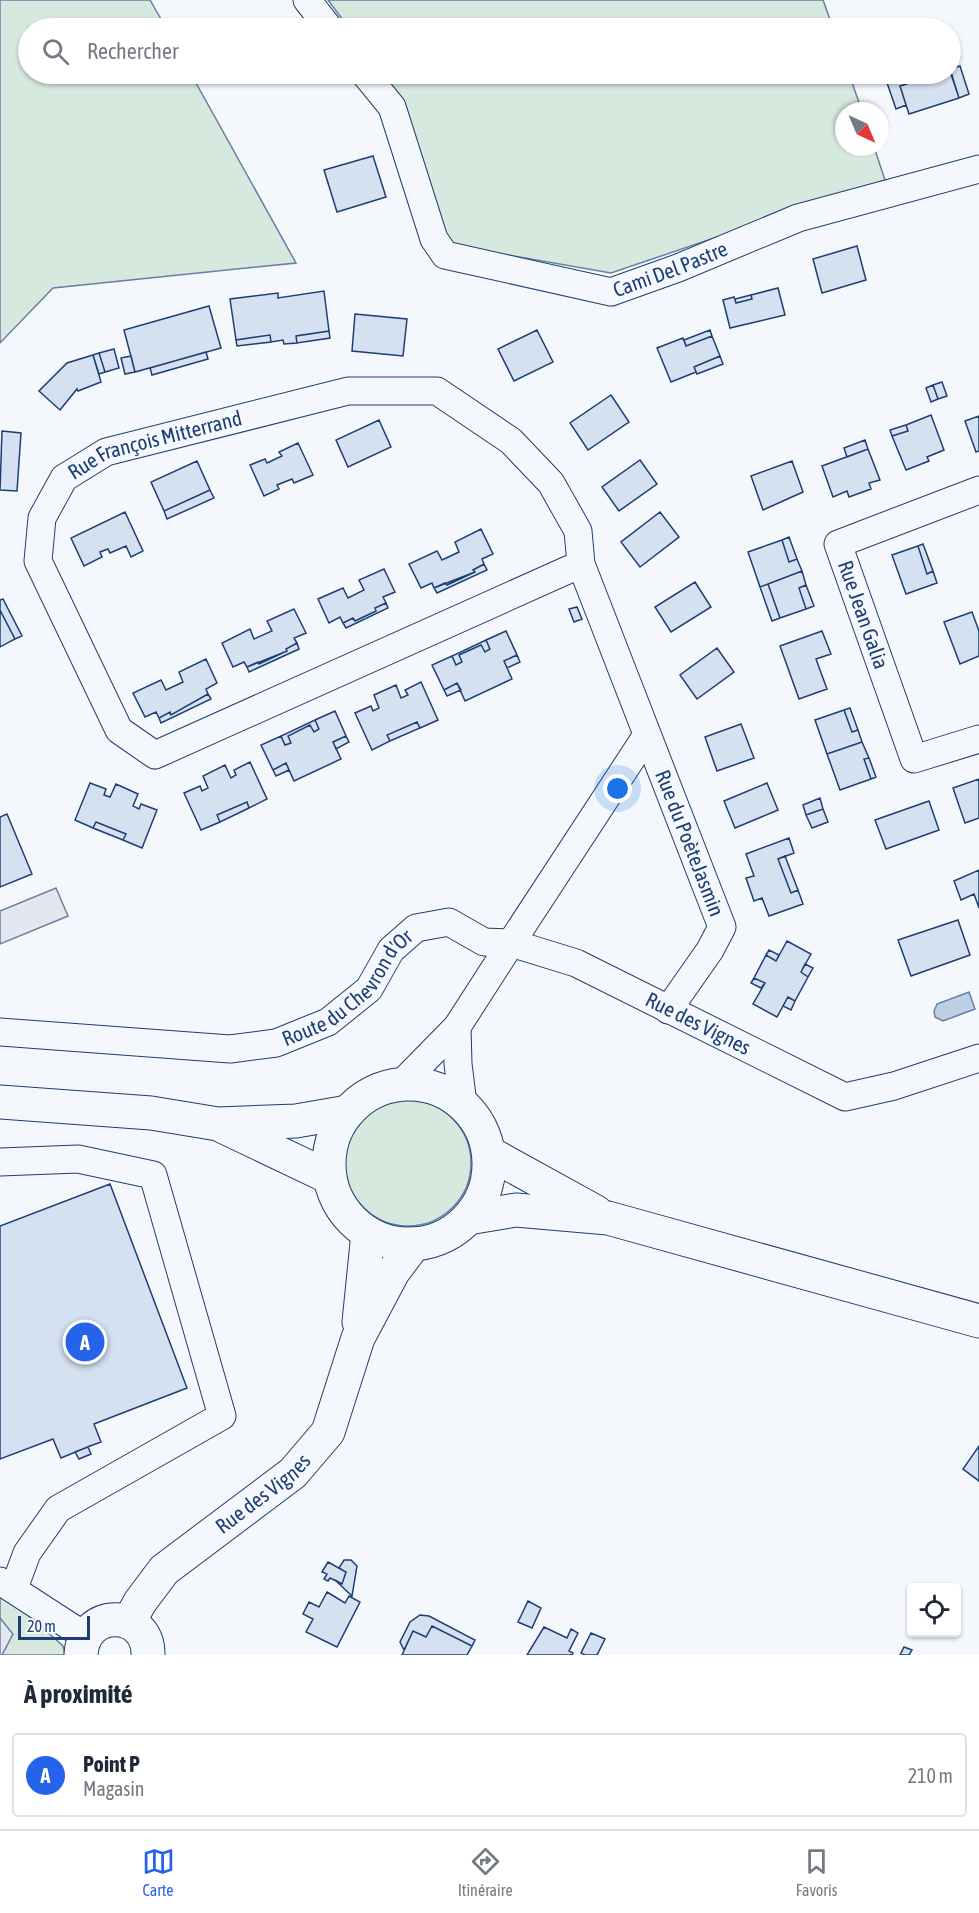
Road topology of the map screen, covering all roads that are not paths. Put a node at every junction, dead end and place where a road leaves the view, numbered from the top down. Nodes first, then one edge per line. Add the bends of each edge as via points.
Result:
1 (307, 0) edge
2 (321, 18) edge
3 (373, 84) edge
4 (979, 169) edge
5 (977, 498) edge
6 (581, 564) junction
7 (647, 735) junction
8 (979, 739) edge
9 (511, 943) junction
10 (668, 1010) junction
11 (457, 1027) junction
12 (0, 1032) edge
13 (979, 1058) edge
14 (401, 1084) junction
15 (0, 1102) edge
16 (463, 1104) junction
17 (348, 1112) junction
18 (218, 1124) junction
19 (489, 1153) junction
20 (0, 1162) edge
21 (329, 1177) junction
22 (468, 1218) junction
23 (608, 1218) junction
24 (368, 1233) junction
25 (414, 1244) junction
26 (979, 1321) edge
27 (358, 1338) junction
28 (7, 1584) edge
29 (129, 1622) junction
30 (82, 1646) edge
31 (148, 1655) edge

1 - 2 street
3 - 4 street, Cami Del Pastre via 392,107 434,239 445,255 611,292 798,218
5 - 8 street, Rue Jean Galia via 838,543 914,759
6 - 6 street, Rue François Mitterrand via 578,531 551,483 512,441 437,391 348,391 106,452 64,478 42,518 38,561 118,730 155,755
6 - 7 street, Rue François Mitterrand
7 - 9 street
7 - 10 street, Rue du PoèteJasmin via 722,927
9 - 10 street, Rue des Vignes via 576,963
9 - 11 street
9 - 12 street, Route du Chevron d'Or via 484,942 449,921 416,928 391,950 369,989 328,1022 276,1043 230,1048
10 - 13 street, Rue des Vignes via 845,1097 894,1086
11 - 14 street
11 - 16 street
14 - 16 main road via 423,1084 445,1091
14 - 17 main road via 381,1088
15 - 18 main road via 151,1113
16 - 19 main road via 484,1135
17 - 18 main road via 296,1121
17 - 21 main road via 335,1131
18 - 21 main road
19 - 22 main road via 488,1177 481,1199
19 - 23 main road
20 - 28 street via 78,1159 153,1175 222,1416 58,1509
21 - 24 main road via 336,1199 349,1218
22 - 23 main road via 516,1210
22 - 25 main road via 443,1236
23 - 26 main road
24 - 25 main road via 390,1242
24 - 27 main road, Rue des Vignes
25 - 27 main road, Rue des Vignes via 393,1272
27 - 29 main road, Rue des Vignes via 328,1432 292,1473 164,1569
28 - 30 street
29 - 30 main road via 109,1619 91,1628
29 - 31 main road via 145,1637

